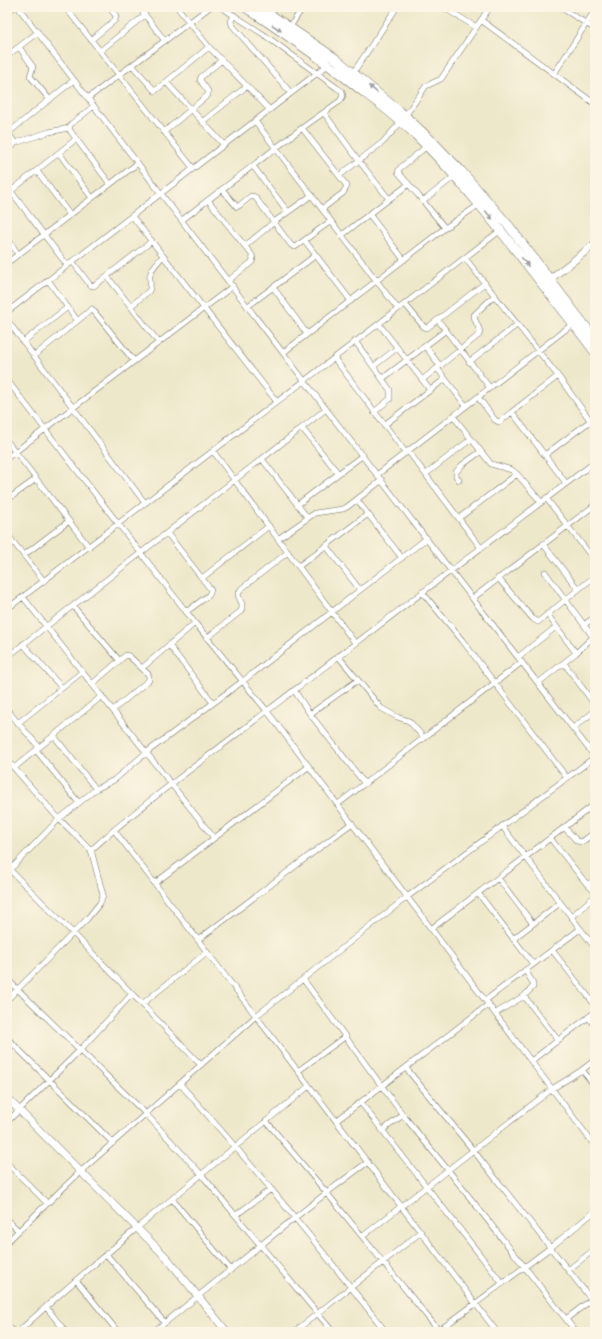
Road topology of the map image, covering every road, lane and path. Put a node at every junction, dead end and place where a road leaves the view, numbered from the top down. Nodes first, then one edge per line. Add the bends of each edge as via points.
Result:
1 (14, 7) edge
2 (18, 7) edge
3 (66, 7) edge
4 (110, 7) edge
5 (138, 7) edge
6 (177, 7) edge
7 (210, 7) edge
8 (221, 7) edge
9 (245, 7) edge
10 (259, 7) edge
11 (303, 7) edge
12 (397, 7) edge
13 (443, 7) edge
14 (490, 7) edge
15 (560, 7) edge
16 (595, 10) edge
17 (7, 13) edge
18 (145, 15) junction
19 (234, 15) junction
20 (481, 20) junction
21 (189, 23) junction
22 (586, 23) junction
23 (290, 27) junction
24 (476, 27) junction
25 (595, 29) edge
26 (38, 32) junction
27 (91, 40) junction
28 (165, 41) junction
29 (19, 47) junction
30 (209, 47) junction
31 (100, 51) junction
32 (7, 56) edge
33 (222, 60) junction
34 (332, 61) junction
35 (132, 65) junction
36 (353, 73) junction
37 (316, 74) junction
38 (554, 74) junction
39 (119, 75) junction
40 (74, 80) junction
41 (166, 82) junction
42 (247, 86) junction
43 (291, 93) junction
44 (88, 98) junction
45 (50, 100) junction
46 (595, 104) edge
47 (94, 106) junction
48 (191, 110) junction
49 (270, 110) junction
50 (324, 113) junction
51 (403, 119) junction
52 (255, 121) junction
53 (202, 122) junction
54 (69, 128) junction
55 (302, 128) junction
56 (8, 132) edge
57 (164, 132) junction
58 (76, 139) junction
59 (15, 143) junction
60 (224, 145) junction
61 (427, 146) junction
62 (276, 148) junction
63 (7, 151) edge
64 (59, 153) junction
65 (359, 161) junction
66 (138, 163) junction
67 (253, 166) junction
68 (193, 168) junction
69 (37, 171) junction
70 (339, 176) junction
71 (455, 176) junction
72 (110, 184) junction
73 (409, 184) junction
74 (7, 186) edge
75 (222, 189) junction
76 (11, 191) junction
77 (161, 193) junction
78 (312, 195) junction
79 (92, 198) junction
80 (389, 199) junction
81 (208, 200) junction
82 (423, 201) junction
83 (480, 204) junction
84 (322, 209) junction
85 (288, 212) junction
86 (368, 214) junction
87 (70, 215) junction
88 (132, 216) junction
89 (182, 220) junction
90 (331, 221) junction
91 (274, 222) junction
92 (445, 228) junction
93 (505, 228) junction
94 (44, 235) junction
95 (342, 235) junction
96 (7, 238) edge
97 (152, 241) junction
98 (305, 241) junction
99 (595, 244) edge
100 (245, 246) junction
101 (18, 254) junction
102 (316, 255) junction
103 (163, 256) junction
104 (465, 258) junction
105 (404, 260) junction
106 (72, 262) junction
107 (7, 263) edge
108 (67, 265) junction
109 (107, 276) junction
110 (550, 279) junction
111 (48, 280) junction
112 (229, 280) junction
113 (377, 280) junction
114 (485, 283) junction
115 (233, 286) junction
116 (273, 287) junction
117 (495, 295) junction
118 (350, 301) junction
119 (405, 304) junction
120 (131, 306) junction
121 (248, 306) junction
122 (68, 307) junction
123 (204, 308) junction
124 (398, 309) junction
125 (7, 312) edge
126 (7, 320) edge
127 (77, 320) junction
128 (438, 320) junction
129 (379, 324) junction
130 (518, 324) junction
131 (574, 324) junction
132 (446, 330) junction
133 (307, 334) junction
134 (595, 340) edge
135 (23, 342) junction
136 (355, 342) junction
137 (159, 343) junction
138 (426, 347) junction
139 (397, 348) junction
140 (460, 350) junction
141 (538, 351) junction
142 (284, 352) junction
143 (595, 352) edge
144 (34, 356) junction
145 (334, 358) junction
146 (407, 360) junction
147 (134, 361) junction
148 (469, 362) junction
149 (374, 366) junction
150 (438, 367) junction
151 (558, 376) junction
152 (382, 379) junction
153 (445, 379) junction
154 (7, 380) edge
155 (305, 380) junction
156 (422, 380) junction
157 (490, 388) junction
158 (430, 390) junction
159 (478, 397) junction
160 (277, 402) junction
161 (466, 406) junction
162 (73, 408) junction
163 (326, 409) junction
164 (374, 412) junction
165 (512, 412) junction
166 (453, 416) junction
167 (590, 421) junction
168 (384, 425) junction
169 (595, 427) edge
170 (302, 428) junction
171 (45, 429) junction
172 (471, 439) junction
173 (7, 441) edge
174 (213, 451) junction
175 (15, 452) junction
176 (407, 452) junction
177 (480, 452) junction
178 (363, 455) junction
179 (545, 455) junction
180 (7, 458) edge
181 (262, 459) junction
182 (595, 462) edge
183 (338, 473) junction
184 (378, 474) junction
185 (426, 474) junction
186 (517, 474) junction
187 (36, 479) junction
188 (235, 480) junction
189 (382, 480) junction
190 (459, 480) dead end
191 (566, 483) junction
192 (7, 500) edge
193 (357, 500) junction
194 (544, 500) junction
195 (145, 504) junction
196 (297, 505) junction
197 (595, 505) edge
198 (368, 514) junction
199 (307, 517) junction
200 (459, 518) junction
201 (69, 521) junction
202 (118, 524) junction
203 (269, 526) junction
204 (567, 526) junction
205 (167, 533) junction
206 (7, 534) edge
207 (427, 538) junction
208 (278, 539) junction
209 (543, 544) junction
210 (326, 546) junction
211 (89, 547) junction
212 (481, 548) junction
213 (288, 552) junction
214 (140, 553) junction
215 (24, 555) junction
216 (402, 558) junction
217 (595, 561) edge
218 (298, 566) junction
219 (451, 570) junction
220 (545, 572) dead end
221 (595, 576) edge
222 (202, 578) junction
223 (498, 578) junction
224 (44, 581) junction
225 (578, 589) junction
226 (360, 590) junction
227 (422, 592) junction
228 (23, 597) junction
229 (472, 598) junction
230 (566, 599) junction
231 (73, 606) junction
232 (7, 609) edge
233 (186, 612) junction
234 (332, 612) junction
235 (547, 614) junction
236 (595, 617) edge
237 (195, 623) junction
238 (585, 624) junction
239 (46, 626) junction
240 (556, 627) junction
241 (594, 636) edge
242 (207, 638) junction
243 (355, 643) junction
244 (23, 644) junction
245 (169, 645) junction
246 (576, 653) junction
247 (338, 656) junction
248 (7, 657) edge
249 (518, 657) junction
250 (119, 660) junction
251 (522, 662) junction
252 (564, 663) junction
253 (142, 668) junction
254 (82, 672) junction
255 (358, 680) junction
256 (243, 681) junction
257 (538, 683) junction
258 (92, 684) junction
259 (494, 684) junction
260 (62, 688) junction
261 (294, 690) junction
262 (102, 696) junction
263 (213, 703) junction
264 (595, 705) edge
265 (7, 709) edge
266 (113, 710) junction
267 (267, 711) junction
268 (595, 711) edge
269 (310, 714) junction
270 (18, 723) junction
271 (573, 728) junction
272 (54, 736) junction
273 (424, 738) junction
274 (37, 749) junction
275 (147, 752) junction
276 (595, 757) edge
277 (7, 760) edge
278 (308, 767) junction
279 (14, 768) junction
280 (567, 778) junction
281 (172, 784) junction
282 (365, 784) junction
283 (96, 789) junction
284 (79, 802) junction
285 (338, 804) junction
286 (595, 804) edge
287 (59, 819) junction
288 (352, 823) junction
289 (502, 826) junction
290 (564, 827) junction
291 (114, 830) junction
292 (595, 832) edge
293 (214, 838) junction
294 (550, 838) junction
295 (91, 850) junction
296 (525, 857) junction
297 (8, 870) edge
298 (498, 878) junction
299 (595, 879) edge
300 (155, 883) junction
301 (588, 885) junction
302 (595, 892) edge
303 (478, 893) junction
304 (595, 896) edge
305 (407, 897) junction
306 (560, 903) junction
307 (571, 917) junction
308 (533, 924) junction
309 (431, 929) junction
310 (580, 929) junction
311 (74, 934) junction
312 (513, 939) junction
313 (198, 940) junction
314 (593, 941) edge
315 (595, 948) edge
316 (552, 950) junction
317 (207, 952) junction
318 (533, 964) junction
319 (525, 970) junction
320 (7, 979) edge
321 (303, 979) junction
322 (18, 990) junction
323 (132, 994) junction
324 (524, 996) junction
325 (7, 1000) edge
326 (487, 1002) junction
327 (142, 1004) junction
328 (595, 1005) edge
329 (595, 1012) edge
330 (496, 1013) junction
331 (256, 1016) junction
332 (588, 1017) junction
333 (595, 1025) edge
334 (346, 1036) junction
335 (7, 1038) edge
336 (558, 1040) junction
337 (80, 1050) junction
338 (595, 1060) edge
339 (531, 1061) junction
340 (200, 1065) junction
341 (406, 1068) junction
342 (582, 1070) junction
343 (298, 1071) junction
344 (50, 1080) junction
345 (180, 1084) junction
346 (309, 1086) junction
347 (382, 1086) junction
348 (595, 1086) edge
349 (552, 1089) junction
350 (7, 1098) edge
351 (361, 1102) junction
352 (19, 1110) junction
353 (146, 1114) junction
354 (403, 1115) junction
355 (266, 1121) junction
356 (336, 1121) junction
357 (7, 1122) edge
358 (383, 1130) junction
359 (113, 1143) junction
360 (236, 1146) junction
361 (595, 1146) edge
362 (473, 1150) junction
363 (368, 1162) junction
364 (7, 1163) edge
365 (448, 1170) junction
366 (80, 1172) junction
367 (202, 1174) junction
368 (427, 1186) junction
369 (271, 1189) junction
370 (326, 1192) junction
371 (172, 1199) junction
372 (47, 1203) junction
373 (401, 1206) junction
374 (595, 1211) edge
375 (236, 1215) junction
376 (295, 1218) junction
377 (7, 1220) edge
378 (137, 1228) junction
379 (18, 1230) junction
380 (421, 1232) junction
381 (363, 1236) junction
382 (7, 1242) edge
383 (261, 1245) junction
384 (550, 1248) junction
385 (595, 1249) edge
386 (106, 1254) junction
387 (383, 1261) junction
388 (524, 1266) junction
389 (231, 1270) junction
390 (568, 1270) junction
391 (76, 1280) junction
392 (502, 1283) junction
393 (351, 1287) junction
394 (199, 1297) junction
395 (593, 1302) edge
396 (475, 1303) junction
397 (46, 1307) junction
398 (318, 1313) junction
399 (566, 1319) junction
400 (165, 1323) junction
401 (7, 1326) edge
402 (14, 1332) edge
403 (18, 1332) edge
404 (66, 1332) edge
405 (118, 1332) edge
406 (153, 1332) edge
407 (227, 1332) edge
408 (294, 1332) edge
409 (333, 1332) edge
410 (386, 1332) edge
411 (439, 1332) edge
412 (497, 1332) edge
413 (576, 1332) edge

1 - 17 street
2 - 26 street
3 - 27 street
4 - 27 street via 116,16 115,20
5 - 18 street
6 - 21 street
7 - 21 street
8 - 19 street
9 -> 34 highway
10 - 23 highway
11 - 23 street
12 - 36 street
13 - 24 street
14 - 20 street
15 - 22 street
16 - 22 street
18 - 28 street
18 - 31 street
19 - 37 street
19 - 43 street via 232,25
20 - 24 street
20 - 38 street
21 - 28 street
21 - 30 street
22 - 25 street
22 - 38 street
23 - 34 highway
24 - 51 street via 441,79 426,86
26 - 29 street
26 - 40 street
27 - 31 street
28 - 35 street
29 - 32 street
29 - 45 street via 33,67 30,76
30 - 33 street
30 - 41 street
31 - 39 street
33 - 42 street
33 - 48 street via 201,77 200,80 208,95
34 - 36 highway
34 - 37 street
34 - 51 highway
35 - 39 street
35 - 41 street via 154,90
51 -> 36 highway
37 - 43 street
37 - 50 street via 343,94 340,101
38 - 46 street
39 - 44 street
39 - 57 street
40 - 44 street
40 - 45 street
41 - 48 street
42 - 49 street
42 - 53 street
43 - 49 street
44 - 47 street
45 - 56 street
47 - 54 street
47 - 66 street
48 - 53 street
48 - 57 street
49 - 52 street
50 - 55 street
50 - 65 street
51 - 61 highway
51 - 65 street via 389,136
51 - 93 highway via 458,167
52 - 60 street
52 - 62 street
53 - 60 street
54 - 58 street
54 - 59 street
55 - 62 street
55 - 70 street
56 - 59 street
57 - 68 street
58 - 64 street
58 - 72 street
59 - 63 street
60 - 68 street
61 - 71 highway
61 - 73 street via 398,170
62 - 67 street
62 - 78 street
64 - 69 street
64 - 79 street
65 - 70 street
65 - 80 street
66 - 72 street
66 - 77 street
67 - 75 street
67 - 85 street
68 - 77 street
69 - 76 street
69 - 87 street
70 - 84 street via 347,186 346,190
71 - 82 street
71 - 83 highway
72 - 79 street
73 - 80 street
73 - 82 street
74 - 76 street
75 - 81 street
75 - 91 street via 237,206 252,196 256,197
76 - 94 street
77 - 88 street
77 - 89 street
78 - 84 street
78 - 85 street
79 - 87 street
80 - 86 street
81 - 89 street
81 - 100 street
82 - 92 street
83 - 92 street
83 -> 93 highway
84 - 90 street
85 - 91 street
86 - 95 street
86 - 105 street
87 - 94 street
88 - 97 street
88 - 106 street
89 - 112 street
90 - 95 street
90 - 98 street
91 - 98 street via 294,246
91 - 100 street
92 - 105 street
93 - 104 street
93 - 110 highway
93 -> 131 highway
94 - 101 street
94 - 108 street
95 - 113 street
96 - 101 street
97 - 103 street
97 - 109 street
98 - 102 street
99 - 110 street
100 - 112 street via 252,255 252,262
101 - 107 street
102 - 116 street
102 - 118 street
103 - 120 street via 152,270 149,291
103 - 123 street
104 - 114 street
104 - 119 street
105 - 113 street
106 - 108 street
106 - 109 street via 92,286
108 - 111 street
109 - 120 street
110 - 134 highway
111 - 122 street
111 - 125 street
112 - 115 street
113 - 118 street
113 - 124 street
114 - 117 street
114 - 128 street
115 - 121 street
115 - 123 street
116 - 121 street
116 - 133 street
117 - 130 street
117 - 140 street via 474,315 479,326 479,335
118 - 133 street
119 - 124 street
119 - 128 street via 424,327 430,327
120 - 137 street
121 - 142 street
122 - 127 street
122 - 135 street
123 - 137 street
123 - 160 street
124 - 129 street
126 - 135 street
127 - 144 street
127 - 147 street via 91,309 94,310
128 - 132 street
129 - 136 street
129 - 139 street
130 - 141 street
130 - 148 street
131 - 141 street
131 - 143 highway
132 - 138 street
132 - 140 street
133 - 142 street
135 - 144 street
136 - 145 street
136 - 149 street
137 - 147 street
138 - 146 street
138 - 150 street
139 - 146 street
139 - 149 street
140 - 148 street
140 - 150 street
141 - 151 street
141 - 157 street
142 - 155 street
144 - 162 street
145 - 155 street
145 - 164 street
146 - 152 street
146 - 156 street
147 - 162 street
148 - 157 street
149 - 152 street
150 - 153 street
150 - 156 street
151 - 165 street
151 - 167 street
152 - 164 street via 390,390 390,399
153 - 158 street
153 - 161 street
154 - 171 street
155 - 160 street
155 - 163 street
156 - 158 street
157 - 159 street
158 - 168 street
159 - 161 street
159 - 165 street via 497,422
160 - 174 street
161 - 166 street
162 - 171 street
162 - 195 street
163 - 170 street
163 - 178 street
164 - 168 street
165 - 179 street
166 - 172 street
166 - 176 street
167 - 169 street
167 - 179 street
168 - 176 street
170 - 181 street
170 - 183 street
171 - 175 street
171 - 202 street
172 - 177 street
172 - 185 street
173 - 175 street
174 - 188 street
174 - 195 street
175 - 180 street
175 - 187 street
176 - 184 street
176 - 185 street
177 - 186 street via 491,464
177 - 190 street via 456,472
178 - 183 street
178 - 184 street
179 - 191 street
181 - 188 street
181 - 196 street
182 - 191 street
183 - 196 street
184 - 189 street
185 - 200 street
186 - 194 street
186 - 200 street
187 - 192 street
187 - 201 street
188 - 203 street
188 - 205 street
189 - 193 street
189 - 207 street
191 - 194 street
193 - 198 street
193 - 199 street via 343,509 315,513
194 - 204 street
194 - 212 street
195 - 202 street
196 - 199 street
197 - 204 street
198 - 210 street
198 - 216 street
199 - 208 street
200 - 212 street
201 - 211 street
201 - 215 street
202 - 211 street
202 - 214 street
203 - 208 street
203 - 222 street
204 - 209 street
204 - 217 street
205 - 214 street
205 - 222 street
206 - 215 street
207 - 216 street
207 - 219 street
208 - 213 street
209 - 223 street
209 - 225 street
210 - 218 street
210 - 226 street
211 - 224 street
212 - 219 street
213 - 218 street
213 - 242 street via 241,589 238,595 243,607 241,611
214 - 231 street
214 - 233 street
215 - 224 street
216 - 226 street
218 - 234 street
219 - 227 street
219 - 229 street
220 - 230 street
221 - 225 street
222 - 233 street via 211,593
223 - 229 street
223 - 235 street via 535,621 538,622
224 - 228 street
225 - 230 street
226 - 234 street
227 - 243 street
227 - 259 street
228 - 232 street
228 - 239 street
229 - 249 street
230 - 235 street
230 - 238 street
231 - 239 street
231 - 250 street
233 - 237 street
234 - 243 street
234 - 256 street
235 - 240 street
236 - 238 street
237 - 242 street
237 - 245 street
238 - 241 street
239 - 244 street
239 - 254 street
240 - 246 street
240 - 249 street
241 - 246 street
242 - 256 street
243 - 247 street
244 - 248 street
244 - 260 street
245 - 253 street
245 - 263 street
246 - 252 street
247 - 255 street
247 - 261 street
249 - 251 street
250 - 253 street via 128,655
250 - 258 street
251 - 257 street
251 - 259 street
252 - 257 street
252 - 264 street
253 - 266 street via 150,677 149,680
254 - 258 street
254 - 260 street
255 - 269 street
255 - 273 street via 381,708 397,718 409,721
256 - 263 street
256 - 267 street
257 - 271 street
258 - 262 street
259 - 273 street
259 - 280 street
260 - 270 street
261 - 267 street
261 - 269 street
262 - 266 street
262 - 272 street
263 - 275 street
265 - 270 street
266 - 275 street
267 - 278 street
267 - 281 street
268 - 271 street
269 - 282 street
270 - 274 street
271 - 276 street
272 - 274 street
272 - 283 street
273 - 282 street
274 - 279 street
274 - 284 street
275 - 281 street
275 - 283 street via 114,780
276 - 280 street
277 - 279 street
278 - 285 street
278 - 293 street
279 - 287 street
280 - 289 street
281 - 291 street
281 - 293 street
282 - 285 street
283 - 284 street
284 - 287 street
285 - 288 street
286 - 290 street
287 - 295 street
287 - 297 street
288 - 305 street
288 - 313 street
289 - 296 street
289 - 305 street
290 - 292 street via 577,842 582,842
290 - 294 street
291 - 295 street
291 - 300 street
293 - 300 street
294 - 296 street
294 - 301 street
295 - 311 street via 103,897
296 - 298 street
296 - 306 street
297 - 311 street
298 - 303 street
298 - 308 street
299 - 301 street
300 - 313 street
301 - 302 street
303 - 309 street
303 - 312 street
304 - 307 street
305 - 309 street
305 - 321 street
306 - 307 street
306 - 308 street
307 - 310 street
308 - 312 street
309 - 326 street
310 - 314 street
310 - 316 street
311 - 322 street
311 - 323 street
312 - 318 street
313 - 317 street
314 - 315 street
316 - 318 street
316 - 328 street
317 - 327 street
317 - 331 street
318 - 319 street
319 - 324 street via 534,985
319 - 326 street
320 - 322 street
321 - 331 street
321 - 334 street
322 - 325 street
322 - 337 street
323 - 327 street
323 - 337 street
324 - 330 street
324 - 336 street
326 - 330 street
326 - 341 street
327 - 340 street
329 - 332 street
330 - 339 street
331 - 340 street
331 - 343 street
332 - 333 street
332 - 336 street
334 - 343 street
334 - 347 street
335 - 344 street
336 - 339 street
337 - 344 street
337 - 353 street
338 - 342 street
339 - 349 street
340 - 345 street
341 - 347 street
341 - 362 street
342 - 348 street
342 - 349 street
343 - 346 street
344 - 352 street
344 - 359 street
345 - 353 street
345 - 360 street
346 - 355 street
346 - 356 street
347 - 351 street
347 - 354 street
349 - 361 street
349 - 362 street
350 - 352 street
351 - 356 street
351 - 358 street
352 - 357 street
352 - 366 street
353 - 359 street
353 - 367 street
354 - 358 street
354 - 365 street
355 - 360 street
355 - 370 street
356 - 363 street
358 - 368 street
359 - 366 street
360 - 367 street
360 - 369 street
362 - 365 street
362 - 384 street
363 - 370 street
363 - 373 street
364 - 372 street
365 - 368 street
365 - 388 street
366 - 372 street
366 - 378 street
367 - 371 street
367 - 375 street
368 - 373 street
368 - 392 street
369 - 375 street
369 - 376 street
370 - 376 street
370 - 381 street
371 - 378 street
371 - 389 street
372 - 379 street
373 - 380 street
373 - 381 street
374 - 384 street
375 - 383 street
376 - 383 street
376 - 393 street
377 - 379 street
378 - 386 street
378 - 394 street
379 - 382 street
380 - 387 street
380 - 396 street
381 - 387 street
383 - 389 street
383 - 398 street
384 - 388 street
384 - 390 street
385 - 390 street
386 - 391 street
386 - 400 street
387 - 393 street
387 - 411 street
388 - 392 street
388 - 399 street
389 - 394 street
390 - 395 street
391 - 397 street
391 - 405 street
392 - 396 street
393 - 398 street
393 - 410 street
394 - 400 street
394 - 407 street
395 - 399 street
396 - 411 street
396 - 412 street
397 - 403 street
397 - 404 street
398 - 408 street
398 - 409 street
399 - 413 street
400 - 406 street
401 - 402 street

